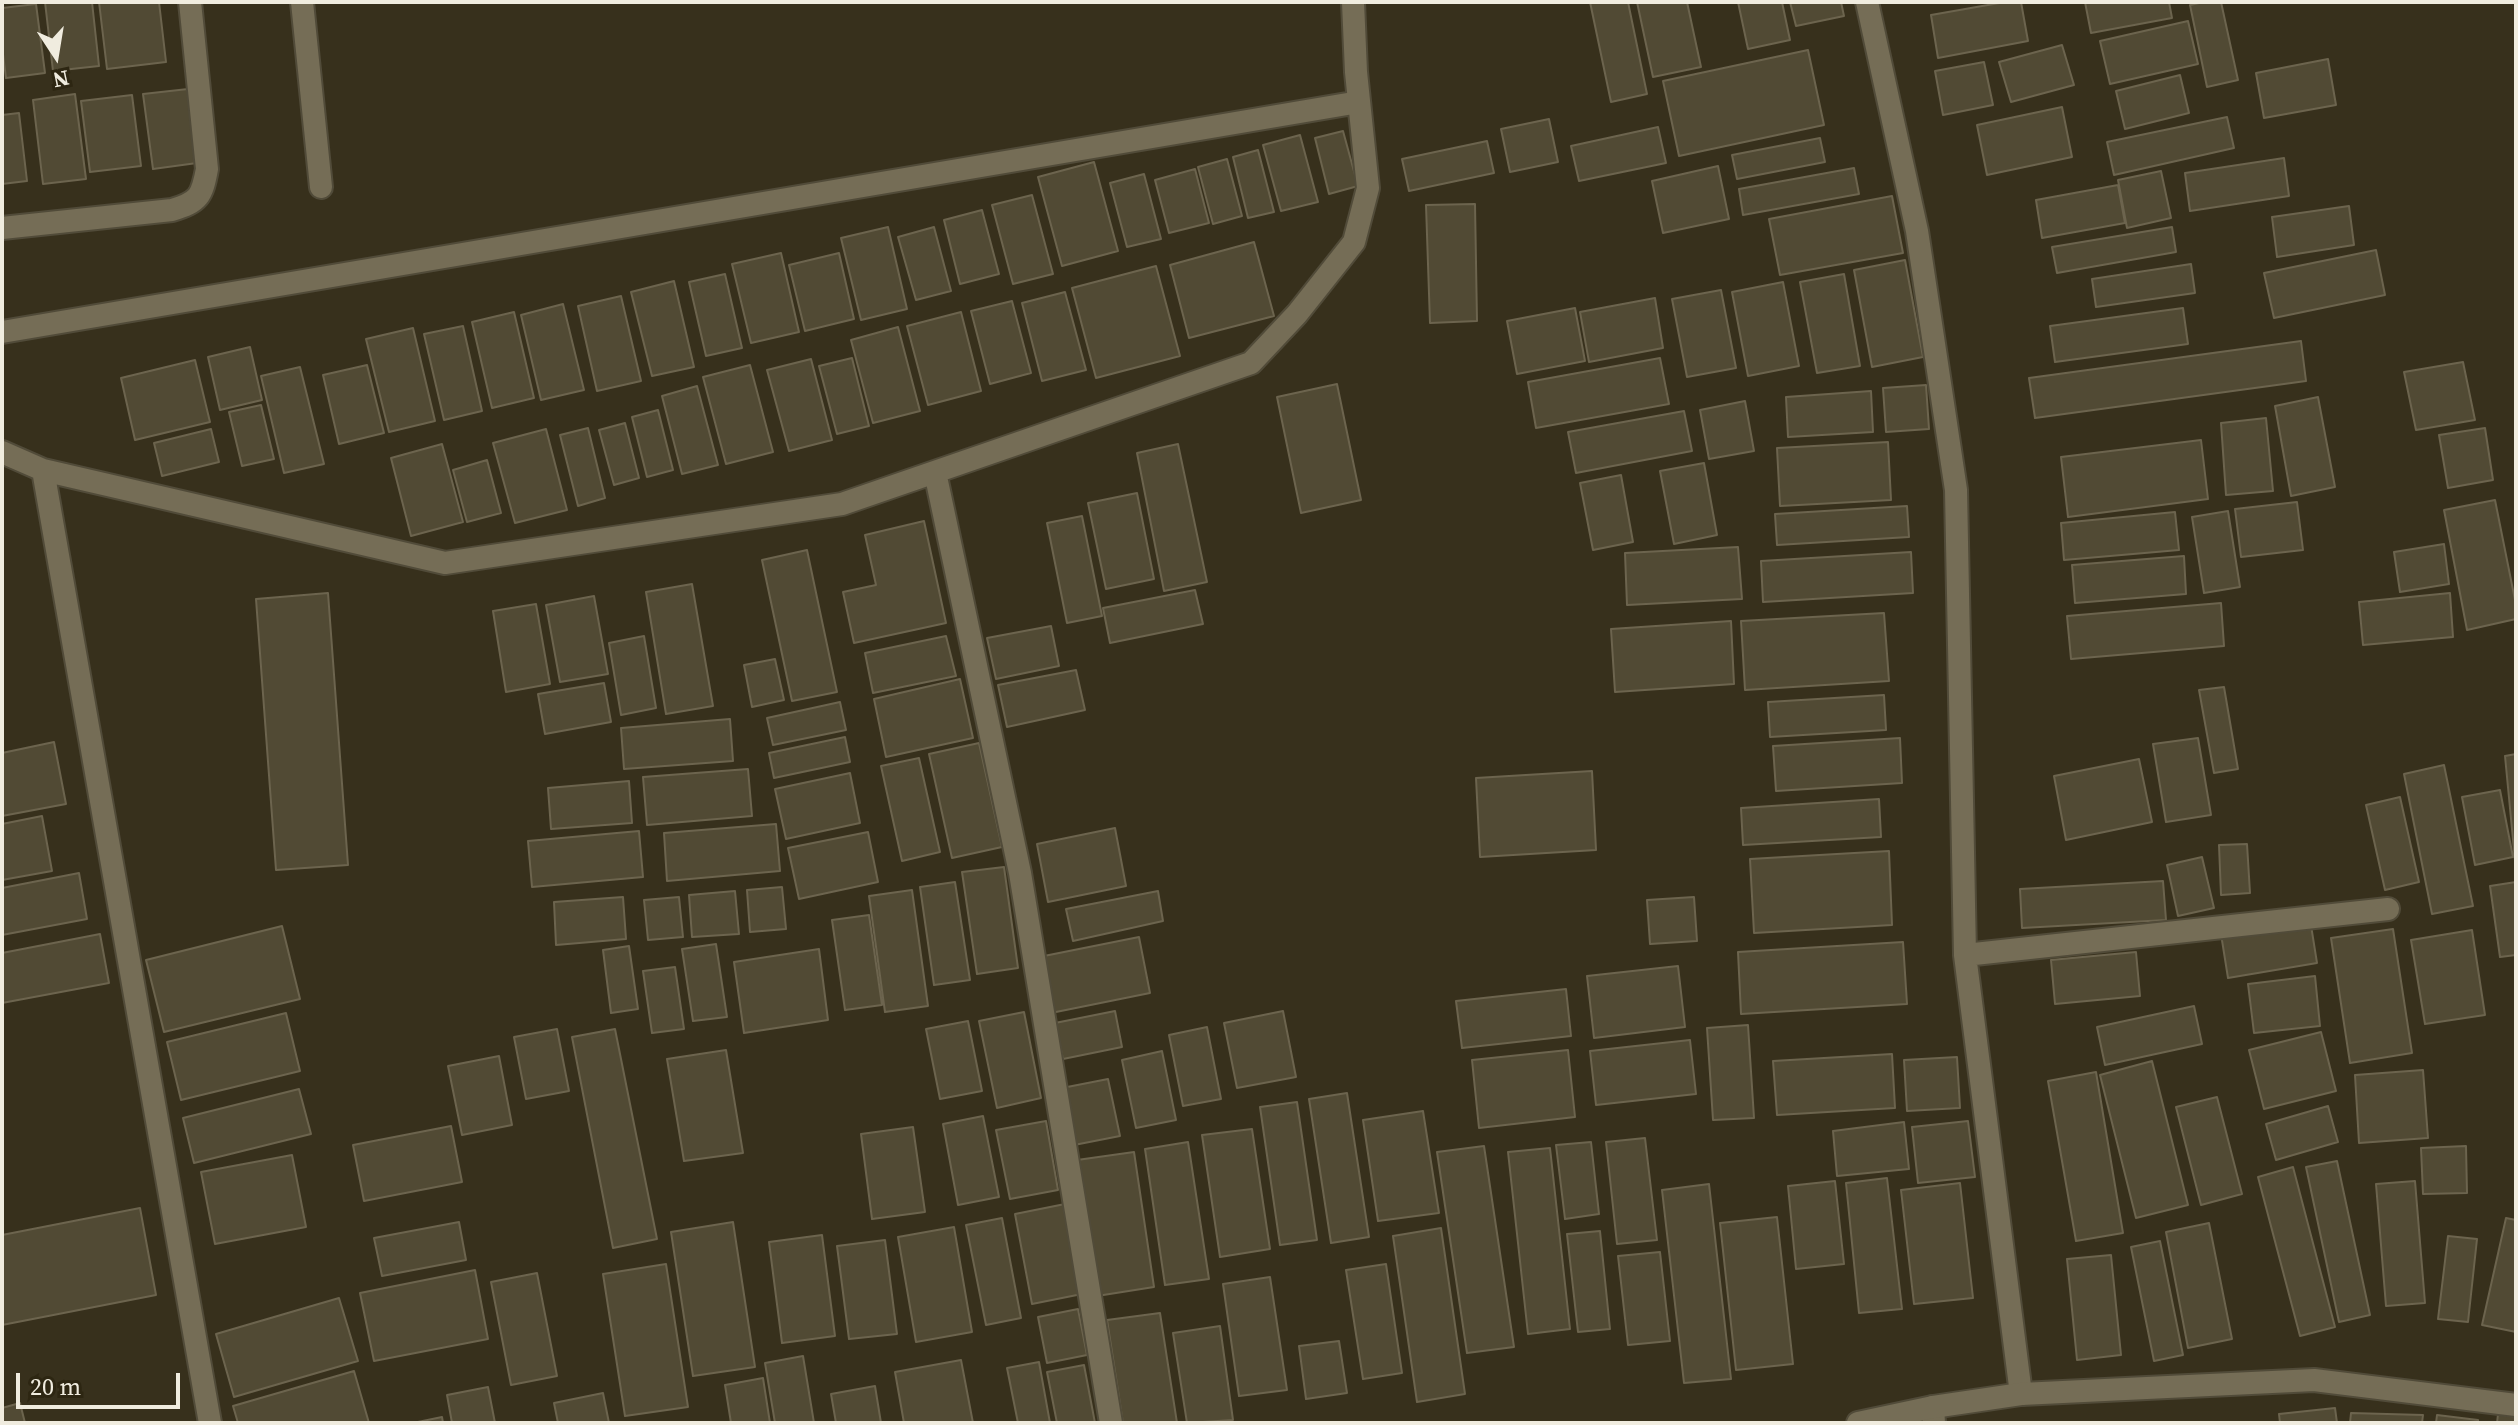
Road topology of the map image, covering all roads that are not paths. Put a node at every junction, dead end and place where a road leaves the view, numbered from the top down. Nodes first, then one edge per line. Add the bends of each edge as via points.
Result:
1 (190, 2) edge
2 (302, 2) edge
3 (1353, 2) edge
4 (1867, 2) edge
5 (1359, 102) junction
6 (321, 187) dead end
7 (2, 228) edge
8 (2, 332) edge
9 (2, 452) edge
10 (43, 470) junction
11 (935, 472) junction
12 (2388, 909) dead end
13 (1965, 955) junction
14 (2021, 1394) junction
15 (2516, 1405) edge
16 (1934, 1415) edge
17 (210, 1423) edge
18 (1111, 1423) edge
19 (1858, 1423) edge

1 - 7 street via 207,169 203,191 192,204 172,210
2 - 6 street
3 - 5 street
4 - 13 street via 1917,231 1956,490
5 - 8 street
5 - 11 street via 1368,188 1354,242 1251,363
9 - 10 street
10 - 11 street via 445,563 842,504
10 - 17 street
11 - 18 street via 1020,873
12 - 13 street
13 - 14 street
14 - 15 street via 2314,1380
14 - 16 street
16 - 19 street

